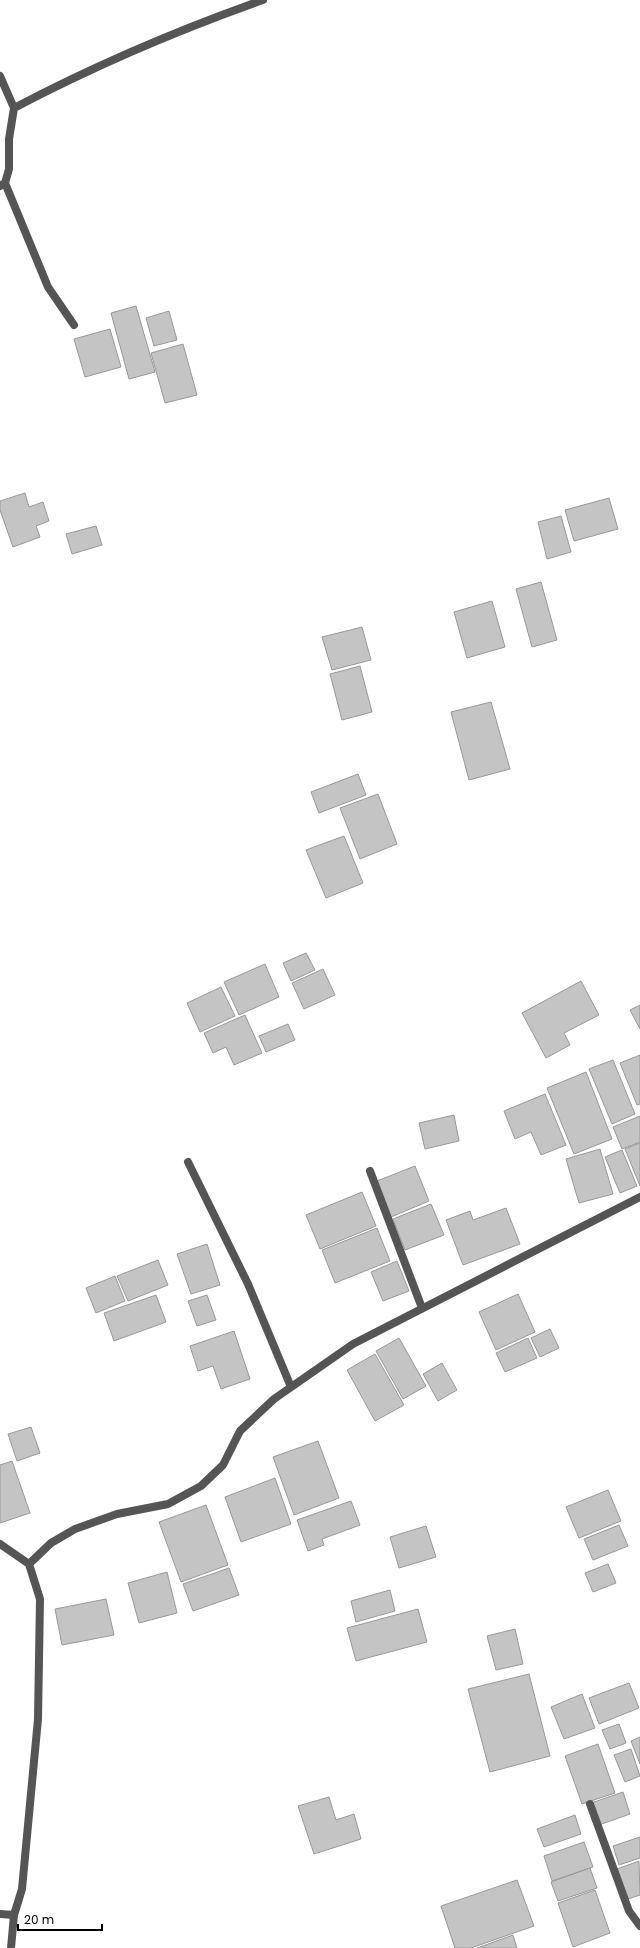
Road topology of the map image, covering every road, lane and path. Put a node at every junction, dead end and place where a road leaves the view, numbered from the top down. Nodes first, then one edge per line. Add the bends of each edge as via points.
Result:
1 (263, 0) edge
2 (0, 76) edge
3 (14, 108) junction
4 (2, 184) edge
5 (74, 325) dead end
6 (188, 1162) dead end
7 (370, 1171) dead end
8 (640, 1197) edge
9 (422, 1308) junction
10 (291, 1387) junction
11 (0, 1544) edge
12 (29, 1564) junction
13 (590, 1804) dead end
14 (0, 1914) edge
15 (14, 1915) junction
16 (640, 1926) edge
17 (11, 1948) edge

1 - 3 street via 202,22 50,89
2 - 3 street
3 - 4 street via 9,140 9,169
4 - 5 street via 48,287
6 - 10 street via 248,1284
7 - 9 street
8 - 9 street
9 - 10 street via 353,1344
10 - 12 street via 274,1399 240,1431 223,1465 201,1486 168,1504 117,1514 75,1529 51,1543
11 - 12 street
12 - 15 street via 40,1599 38,1719 22,1889
13 - 16 street via 629,1911
14 - 15 street
15 - 17 street

